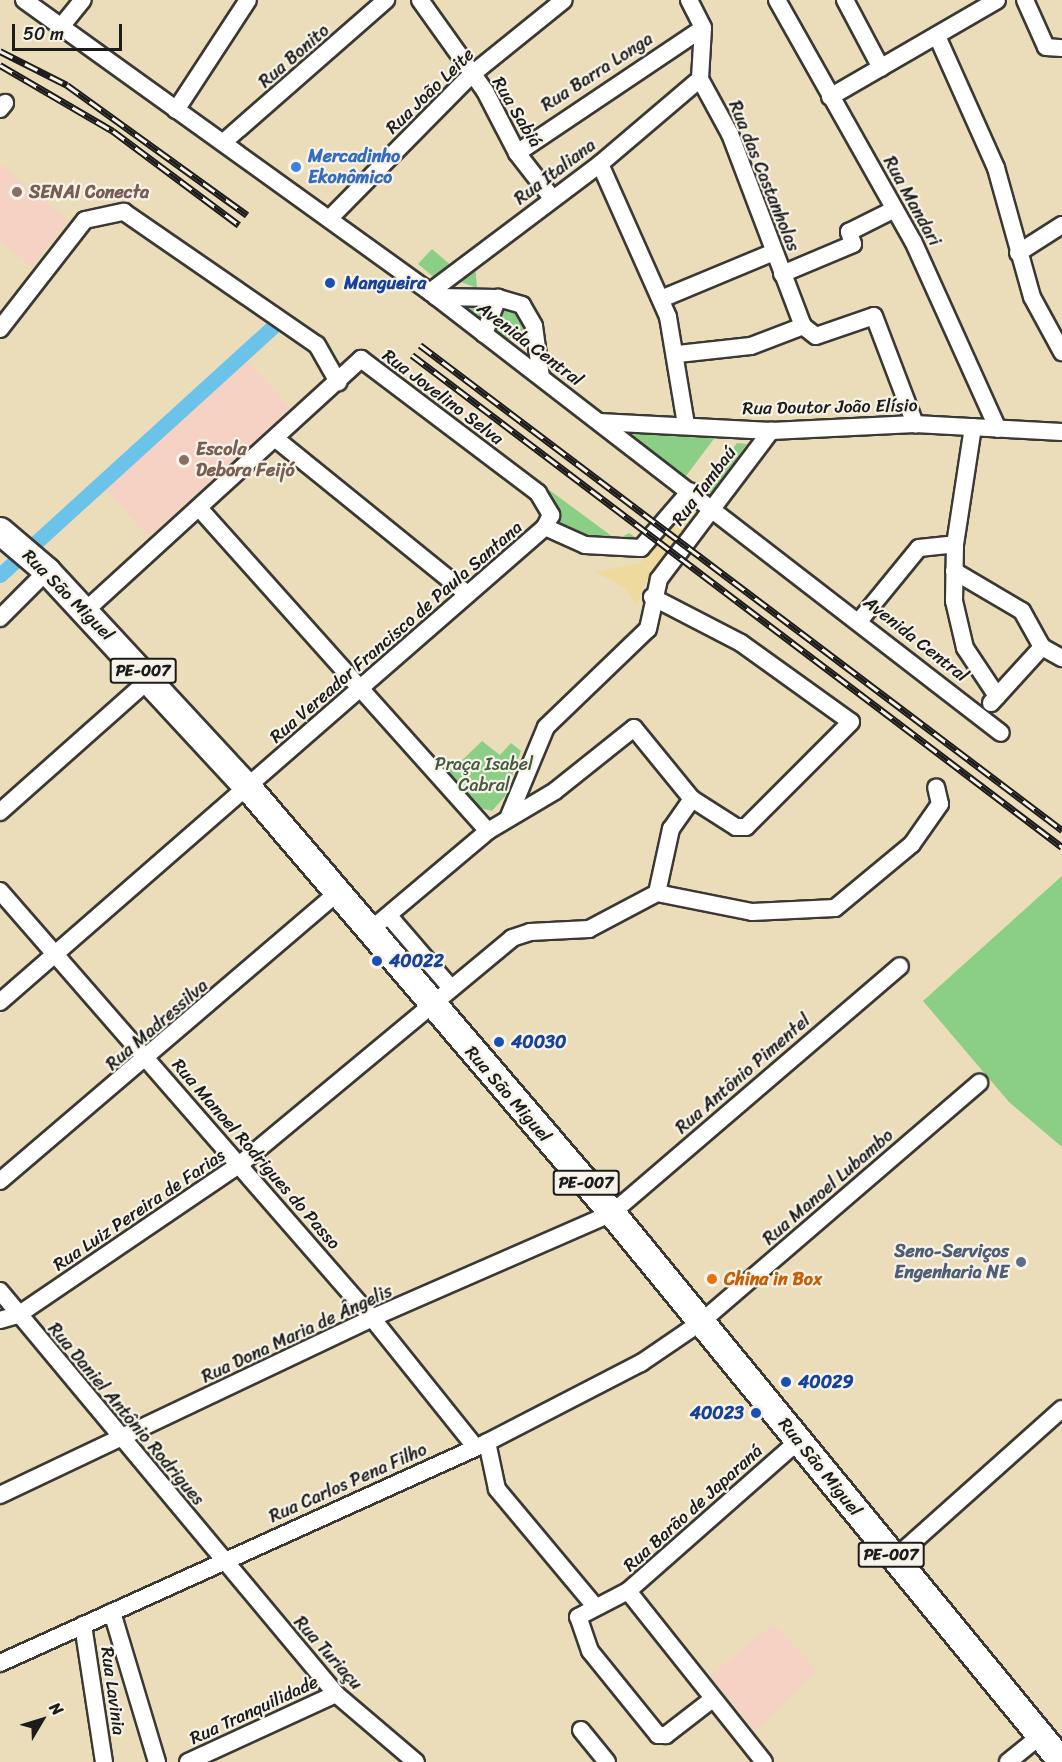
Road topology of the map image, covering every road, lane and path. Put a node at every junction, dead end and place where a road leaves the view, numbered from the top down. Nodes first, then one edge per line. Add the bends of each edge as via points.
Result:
1 (24, 0) edge
2 (83, 0) edge
3 (248, 0) edge
4 (386, 0) edge
5 (420, 0) edge
6 (564, 0) edge
7 (689, 0) edge
8 (777, 0) edge
9 (846, 0) edge
10 (997, 0) edge
11 (1025, 0) edge
12 (60, 28) junction
13 (703, 28) junction
14 (937, 36) junction
15 (1061, 50) edge
16 (881, 68) junction
17 (471, 75) junction
18 (700, 79) junction
19 (830, 97) junction
20 (176, 110) junction
21 (226, 140) junction
22 (517, 153) junction
23 (600, 164) junction
24 (552, 198) junction
25 (895, 208) junction
26 (330, 218) junction
27 (1062, 225) edge
28 (774, 252) junction
29 (1017, 253) junction
30 (782, 274) junction
31 (433, 294) junction
32 (498, 298) junction
33 (661, 299) junction
34 (0, 328) edge
35 (805, 328) junction
36 (484, 334) junction
37 (1062, 352) edge
38 (678, 354) junction
39 (541, 377) junction
40 (338, 382) junction
41 (599, 422) junction
42 (915, 424) junction
43 (686, 425) junction
44 (973, 427) junction
45 (998, 429) junction
46 (771, 431) junction
47 (1062, 432) edge
48 (276, 439) junction
49 (690, 491) junction
50 (199, 508) junction
51 (713, 508) junction
52 (545, 527) junction
53 (0, 531) edge
54 (955, 544) junction
55 (47, 571) junction
56 (954, 571) junction
57 (465, 592) junction
58 (652, 597) junction
59 (85, 611) junction
60 (0, 618) edge
61 (860, 620) junction
62 (1042, 647) junction
63 (1062, 658) edge
64 (150, 678) junction
65 (361, 688) junction
66 (998, 696) junction
67 (981, 714) junction
68 (1001, 733) dead end
69 (248, 787) junction
70 (936, 788) dead end
71 (692, 799) junction
72 (0, 812) edge
73 (509, 816) junction
74 (488, 831) junction
75 (0, 891) edge
76 (657, 893) junction
77 (336, 894) junction
78 (389, 916) junction
79 (368, 932) junction
80 (58, 952) junction
81 (900, 966) dead end
82 (450, 987) junction
83 (0, 1002) edge
84 (430, 1004) junction
85 (149, 1059) junction
86 (979, 1083) dead end
87 (239, 1165) junction
88 (0, 1181) edge
89 (612, 1213) junction
90 (0, 1291) edge
91 (18, 1315) junction
92 (372, 1318) junction
93 (0, 1320) edge
94 (701, 1322) junction
95 (1062, 1409) edge
96 (122, 1439) junction
97 (799, 1440) junction
98 (482, 1445) junction
99 (0, 1495) edge
100 (894, 1559) junction
101 (221, 1561) junction
102 (628, 1591) junction
103 (595, 1606) junction
104 (112, 1612) junction
105 (83, 1625) junction
106 (0, 1663) edge
107 (336, 1694) junction
108 (710, 1701) junction
109 (581, 1730) dead end
110 (1040, 1736) junction
111 (104, 1762) edge
112 (157, 1762) edge
113 (188, 1762) edge
114 (416, 1762) edge
115 (607, 1762) edge
116 (764, 1762) edge
117 (1008, 1762) edge
118 (1062, 1762) edge

1 - 12 street, Avenida Central
2 - 12 street
3 - 20 street
4 - 21 street, Rua Bonito
5 - 17 street, Rua Sabiá
6 - 17 street, Rua João Leite
7 - 13 street
8 - 19 street, Rua Mandari
9 - 16 street
10 - 14 street
11 - 15 street via 1043,41
12 - 20 street, Avenida Central
13 - 18 street
13 - 22 street, Rua Barra Longa
14 - 16 street
14 - 29 street via 996,168
16 - 19 street
17 - 22 street, Rua Sabiá via 497,110
17 - 26 street, Rua João Leite
18 - 23 street, Rua Italiana
18 - 28 street, Rua das Castanholas via 730,134
19 - 25 street, Rua Mandari
20 - 21 street, Avenida Central
21 - 26 street, Avenida Central
22 - 24 street, Rua Sabiá
23 - 24 street, Rua Italiana
23 - 33 street
24 - 31 street, Rua Italiana
25 - 30 street via 849,232 853,244
25 - 45 street, Rua Mandari via 963,343
26 - 31 street, Avenida Central
27 - 29 street
28 - 30 street, Rua das Castanholas
28 - 33 street
29 - 37 street via 1032,297
30 - 35 street, Rua das Castanholas
31 - 32 street
31 - 36 street, Avenida Central
32 - 36 street
32 - 39 street via 522,305 531,317
33 - 38 street
34 - 40 street via 85,220 110,212 142,220 317,345
35 - 38 street via 751,346
35 - 42 street via 816,336 872,314
36 - 39 street, Avenida Central
38 - 43 street
39 - 41 street, Avenida Central
40 - 48 street, Rua Jovelino Selva
40 - 52 street, Rua Jovelino Selva via 361,359 538,493 551,515
41 - 43 street, Rua Doutor João Elísio
41 - 49 street, Avenida Central
42 - 44 street, Rua Doutor João Elísio
42 - 46 street, Rua Doutor João Elísio
43 - 46 street, Rua Doutor João Elísio
44 - 45 street, Rua Doutor João Elísio
44 - 54 street
45 - 47 street, Rua Doutor João Elísio
46 - 51 street, Rua Tambaú
48 - 50 street, Rua Jovelino Selva
48 - 57 street
49 - 51 street, Avenida Central
49 - 52 street, Rua Vereador Francisco de Paula Santana via 641,548 585,545
50 - 59 street, Rua Jovelino Selva
50 - 65 street
51 - 58 street, Rua Tambaú via 668,565
51 - 61 street, Avenida Central
52 - 57 street, Rua Vereador Francisco de Paula Santana
53 - 55 main road, Rua São Miguel / PE-007
54 - 56 street
54 - 61 street via 919,548
55 - 59 main road, Rua São Miguel / PE-007
55 - 60 street
56 - 62 street via 1022,610
56 - 66 street via 965,648 978,675
57 - 65 street, Rua Vereador Francisco de Paula Santana
58 - 71 street via 741,643 851,722 746,826 736,827
58 - 73 street, Rua Tambaú via 652,620 641,636 546,727
59 - 64 main road, Rua São Miguel / PE-007
61 - 67 street, Avenida Central
62 - 63 street
62 - 66 street
64 - 69 main road, Rua São Miguel / PE-007
64 - 72 street
65 - 69 street, Rua Vereador Francisco de Paula Santana
65 - 74 street
66 - 67 street
67 - 68 street, Avenida Central
69 - 77 main road, Rua São Miguel / PE-007
69 - 80 street, Rua Vereador Francisco de Paula Santana
70 - 76 street via 941,800 912,844 835,908 752,912
71 - 73 street via 639,730 627,731 555,791
71 - 76 street via 671,829
73 - 74 street
74 - 78 street
75 - 80 street, Rua Manoel Rodrigues do Passo
76 - 82 street, Rua Luiz Pereira de Farias via 589,930 519,933
77 - 79 main road, Rua São Miguel / PE-007
77 - 85 street, Rua Madressilva
78 - 79 street
78 - 82 street
79 - 84 main road, Rua São Miguel / PE-007
80 - 83 street, Rua Vereador Francisco de Paula Santana
80 - 85 street, Rua Manoel Rodrigues do Passo
81 - 89 street, Rua Antônio Pimentel
82 - 84 street, Rua Luiz Pereira de Farias
84 - 87 street, Rua Luiz Pereira de Farias
84 - 89 main road, Rua São Miguel / PE-007
85 - 87 street, Rua Manoel Rodrigues do Passo
85 - 88 street, Rua Madressilva
86 - 94 street, Rua Manoel Lubambo
87 - 91 street, Rua Luiz Pereira de Farias
87 - 92 street, Rua Manoel Rodrigues do Passo
89 - 92 street, Rua Dona Maria de Ângelis
89 - 94 main road, Rua São Miguel / PE-007
90 - 91 street, Rua Daniel Antônio Rodrigues
91 - 93 street, Rua Luiz Pereira de Farias
91 - 96 street, Rua Daniel Antônio Rodrigues
92 - 96 street, Rua Dona Maria de Ângelis
92 - 98 street, Rua Manoel Rodrigues do Passo
94 - 97 main road, Rua São Miguel / PE-007
94 - 98 street, Rua Carlos Pena Filho via 601,1386
95 - 100 street
96 - 99 street, Rua Dona Maria de Ângelis
96 - 101 street, Rua Daniel Antônio Rodrigues
97 - 100 main road, Rua São Miguel / PE-007
97 - 102 street, Rua Barão de Japaraná
98 - 101 street, Rua Carlos Pena Filho
98 - 103 street, Rua Manoel Rodrigues do Passo via 497,1488
100 - 110 main road, Rua São Miguel / PE-007
101 - 104 street, Rua Carlos Pena Filho
101 - 107 street, Rua Turiaçu
102 - 103 street, Rua Barão de Japaraná
102 - 108 street
103 - 108 street, Rua Barão de Japaraná via 578,1617 591,1651 658,1736 666,1735
104 - 105 street, Rua Carlos Pena Filho
104 - 112 street
105 - 106 street, Rua Carlos Pena Filho
105 - 111 street, Rua Lavinia
107 - 113 street, Rua Tranquilidade
107 - 114 street, Rua Turiaçu
108 - 116 street
109 - 115 street
110 - 117 street
110 - 118 main road, Rua São Miguel / PE-007

